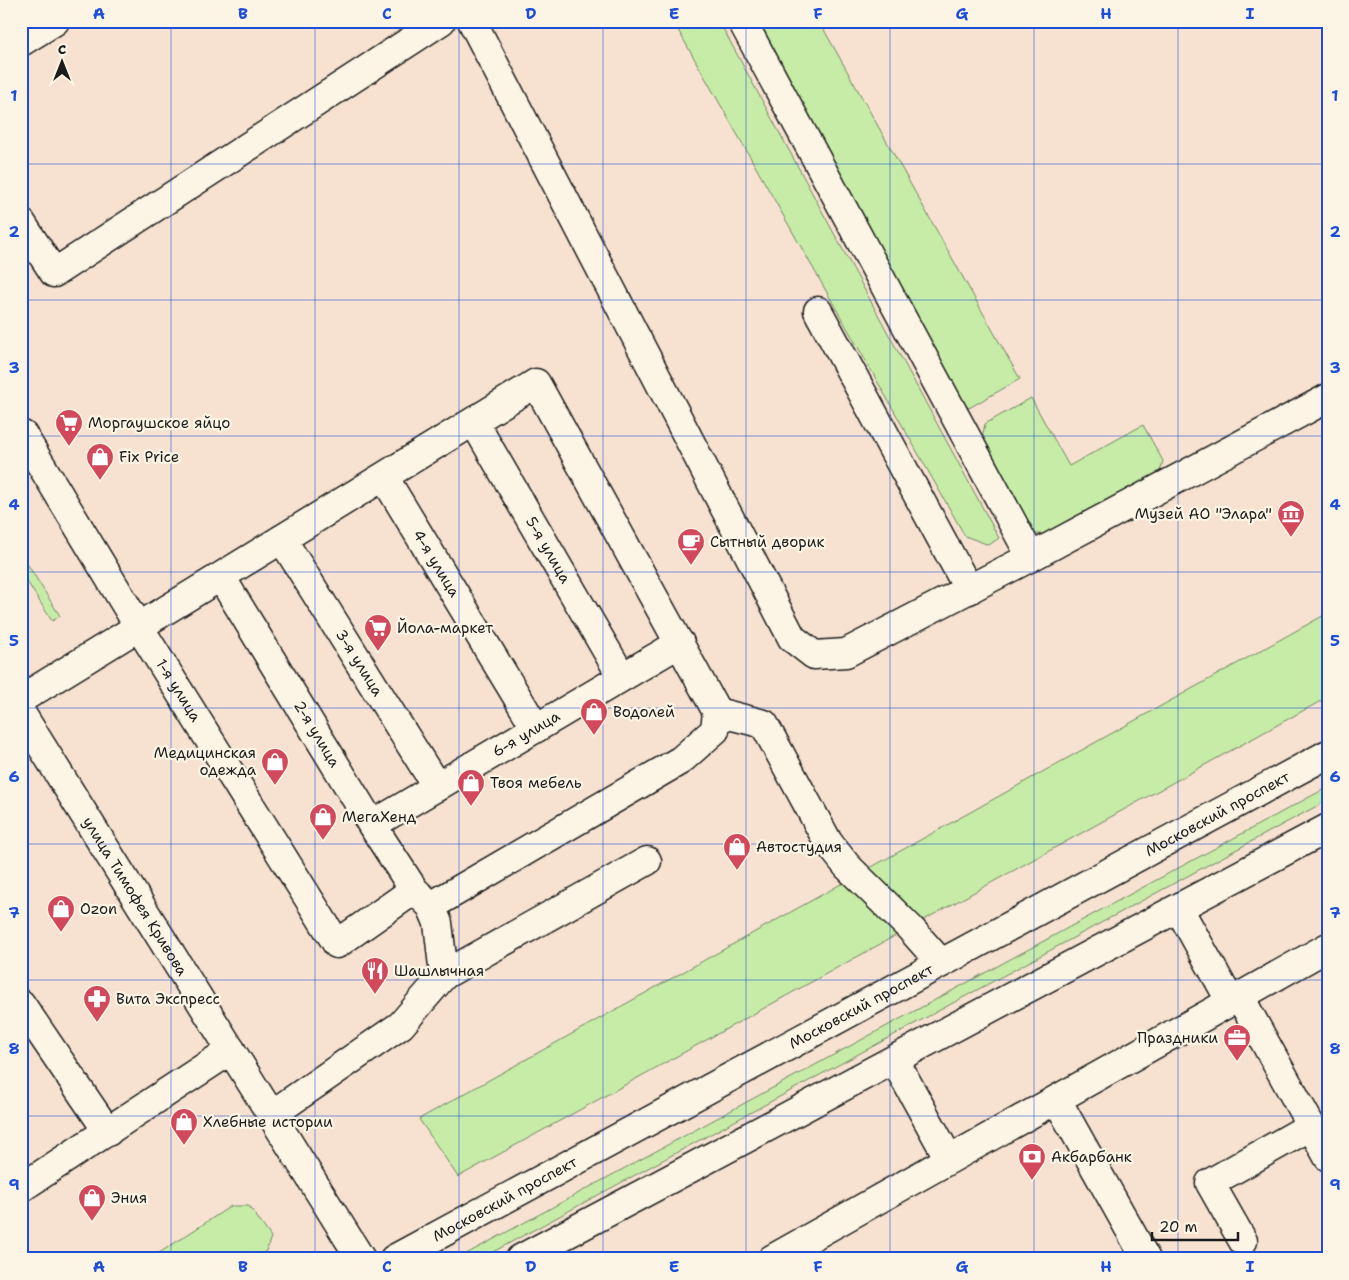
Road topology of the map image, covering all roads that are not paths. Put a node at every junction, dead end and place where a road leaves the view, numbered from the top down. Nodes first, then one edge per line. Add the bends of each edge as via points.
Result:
1 (54, 21) edge
2 (441, 21) edge
3 (472, 21) edge
4 (742, 21) edge
5 (21, 42) edge
6 (21, 222) edge
7 (818, 311) dead end
8 (1328, 398) edge
9 (474, 422) junction
10 (23, 435) dead end
11 (384, 477) junction
12 (282, 539) junction
13 (1032, 557) junction
14 (221, 577) junction
15 (969, 590) junction
16 (139, 627) junction
17 (680, 643) junction
18 (622, 677) junction
19 (21, 699) edge
20 (717, 712) junction
21 (21, 713) edge
22 (536, 728) junction
23 (1328, 754) edge
24 (437, 787) junction
25 (372, 826) junction
26 (1328, 828) edge
27 (646, 861) dead end
28 (423, 898) junction
29 (1179, 909) junction
30 (1327, 948) edge
31 (941, 963) junction
32 (444, 975) junction
33 (1236, 999) junction
34 (21, 1004) edge
35 (232, 1050) junction
36 (895, 1061) junction
37 (1056, 1100) junction
38 (272, 1115) junction
39 (1311, 1126) junction
40 (108, 1132) junction
41 (1328, 1156) edge
42 (949, 1159) junction
43 (21, 1188) edge
44 (1243, 1241) dead end
45 (361, 1259) edge
46 (394, 1259) edge
47 (520, 1259) edge
48 (772, 1259) edge
49 (1146, 1259) edge

1 - 5 main road
2 - 6 main road via 54,274
3 - 15 main road via 792,638 814,656 846,653
4 - 13 main road
7 - 15 main road
8 - 13 main road
9 - 11 main road
9 - 17 main road via 536,383
9 - 18 main road, 5-я улица
10 - 16 main road, 1-я улица
11 - 12 main road
11 - 22 main road, 4-я улица
12 - 14 main road
12 - 24 main road, 3-я улица
13 - 15 main road
14 - 16 main road
14 - 25 main road, 2-я улица
16 - 19 main road
16 - 28 main road, 1-я улица via 336,944
17 - 18 main road, 6-я улица
17 - 20 main road
18 - 22 main road, 6-я улица
20 - 28 main road via 715,730 681,760
20 - 31 main road via 764,724 828,842
21 - 35 main road, улица Тимофея Кривова
22 - 24 main road, 6-я улица
23 - 31 main road, Московский проспект
24 - 25 main road, 6-я улица
25 - 28 main road, 2-я улица
26 - 29 main road
27 - 32 main road
28 - 32 main road, 2-я улица via 438,923
29 - 33 main road
29 - 36 main road
30 - 33 main road
31 - 46 main road, Московский проспект
32 - 38 main road via 401,1024
33 - 37 main road
33 - 39 main road
34 - 40 main road
35 - 38 main road, улица Тимофея Кривова
35 - 40 main road
36 - 42 main road
36 - 47 main road
37 - 42 main road
37 - 49 main road
38 - 45 main road, улица Тимофея Кривова
39 - 41 main road
39 - 44 main road via 1210,1183
40 - 43 main road
42 - 48 main road

